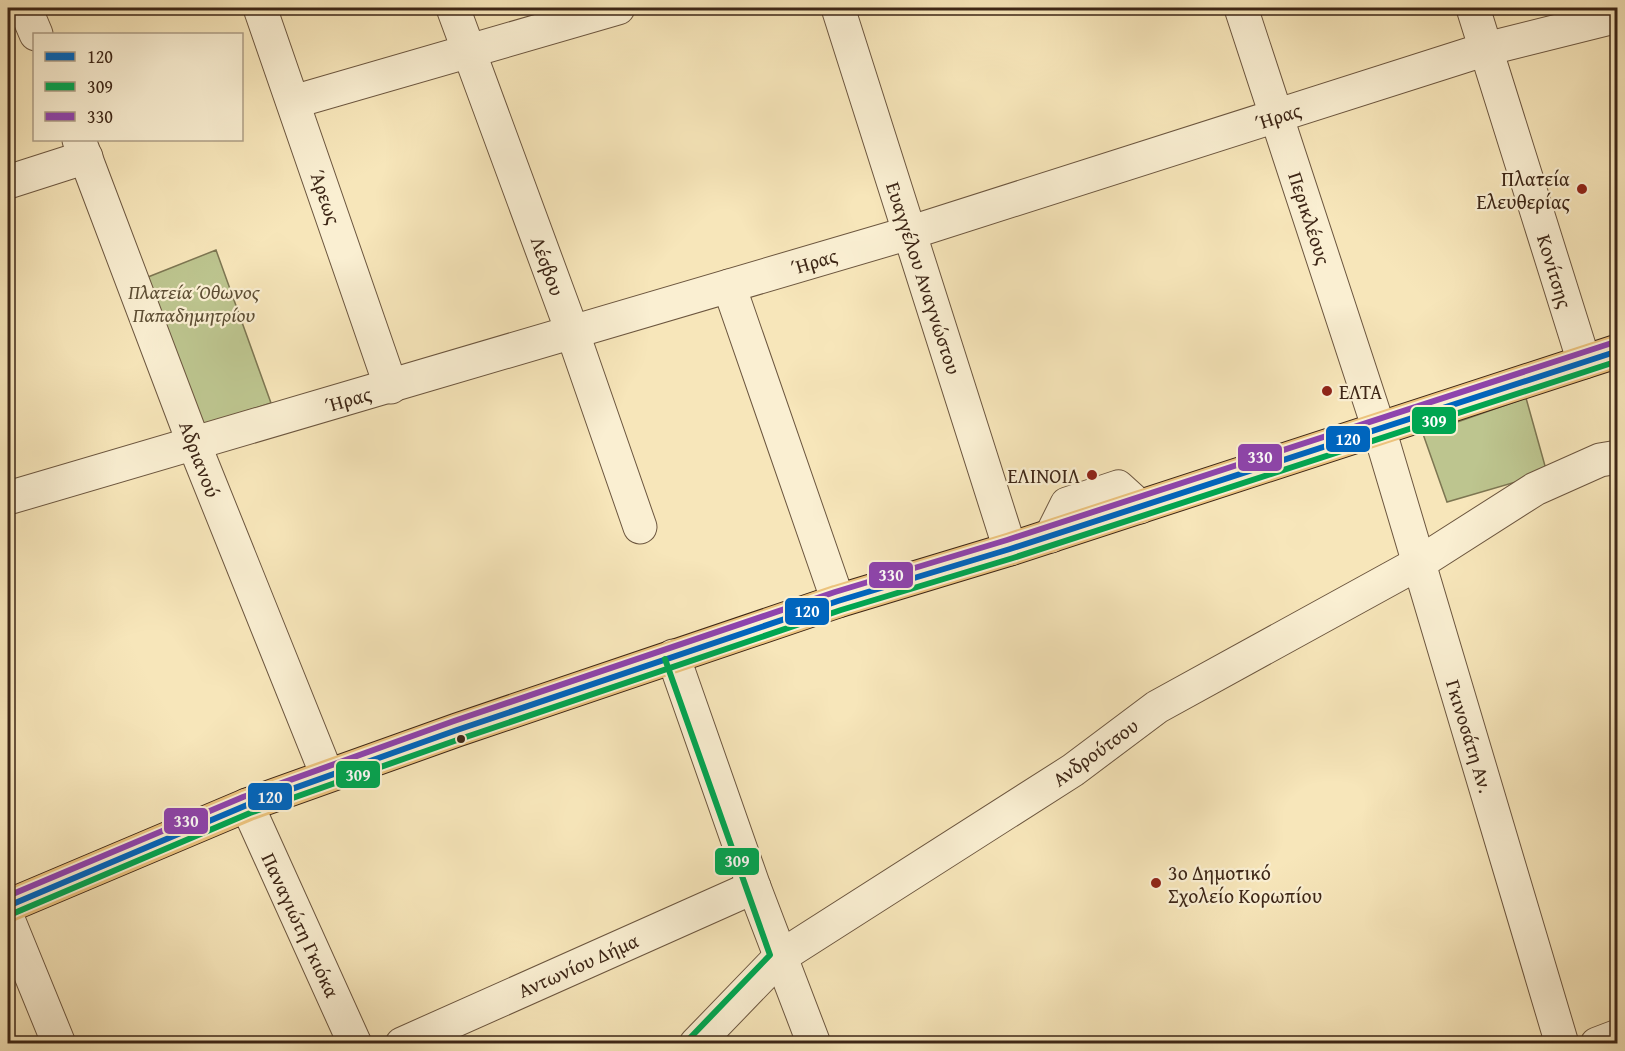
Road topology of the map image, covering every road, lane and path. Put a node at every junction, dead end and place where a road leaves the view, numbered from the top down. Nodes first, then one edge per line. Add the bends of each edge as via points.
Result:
1 (25, 8) edge
2 (260, 8) edge
3 (453, 8) edge
4 (618, 8) edge
5 (838, 8) edge
6 (1241, 8) edge
7 (1473, 8) edge
8 (1617, 16) edge
9 (36, 33) edge
10 (1486, 49) junction
11 (468, 50) junction
12 (293, 102) junction
13 (1277, 116) junction
14 (82, 148) edge
15 (8, 182) edge
16 (909, 233) junction
17 (729, 286) junction
18 (572, 331) junction
19 (1617, 351) edge
20 (1584, 362) junction
21 (392, 387) junction
22 (1379, 429) junction
23 (194, 444) junction
24 (1617, 457) edge
25 (8, 498) edge
26 (640, 527) dead end
27 (1010, 549) junction
28 (1419, 563) junction
29 (838, 602) junction
30 (673, 656) junction
31 (327, 775) junction
32 (247, 805) junction
33 (754, 887) junction
34 (8, 906) edge
35 (8, 919) edge
36 (780, 957) junction
37 (1617, 1036) edge
38 (58, 1044) edge
39 (355, 1044) edge
40 (402, 1044) edge
41 (696, 1044) edge
42 (814, 1044) edge
43 (1562, 1044) edge
44 (1597, 1044) edge

1 - 9 street
2 - 12 street, Άρεως
3 - 11 street, Λέσβου
4 - 11 street
5 - 16 street, Ευαγγέλου Αναγνώστου
6 - 13 street, Περικλέους
7 - 10 street, Κονίτσης
8 - 10 street, Ήρας
10 - 13 street, Ήρας
10 - 20 street, Κονίτσης
11 - 12 street
11 - 18 street, Λέσβου
12 - 21 street, Άρεως
13 - 16 street, Ήρας
13 - 22 street, Περικλέους
14 - 15 street
14 - 23 street, Αδριανού
16 - 17 street, Ήρας
16 - 27 street, Ευαγγέλου Αναγνώστου
17 - 18 street, Ήρας
17 - 29 street
18 - 21 street, Ήρας
18 - 26 street, Λέσβου
19 - 20 main road
20 - 22 main road
21 - 23 street, Ήρας
22 - 27 main road
22 - 28 street, Γκινοσάτη Αν.
23 - 25 street, Ήρας
23 - 31 street, Αδριανού
24 - 28 street, Ανδρούτσου via 1600,460 1534,489
27 - 29 main road
28 - 36 street, Ανδρούτσου via 1157,707 1073,770
28 - 43 street, Γκινοσάτη Αν.
29 - 30 main road
30 - 31 main road
30 - 33 street
31 - 32 main road
32 - 34 main road
32 - 39 street, Παναγιώτη Γκιόκα
33 - 36 street
33 - 40 street, Αντωνίου Δήμα
35 - 38 street
36 - 41 street, Ανδρούτσου
36 - 42 street
37 - 44 street

